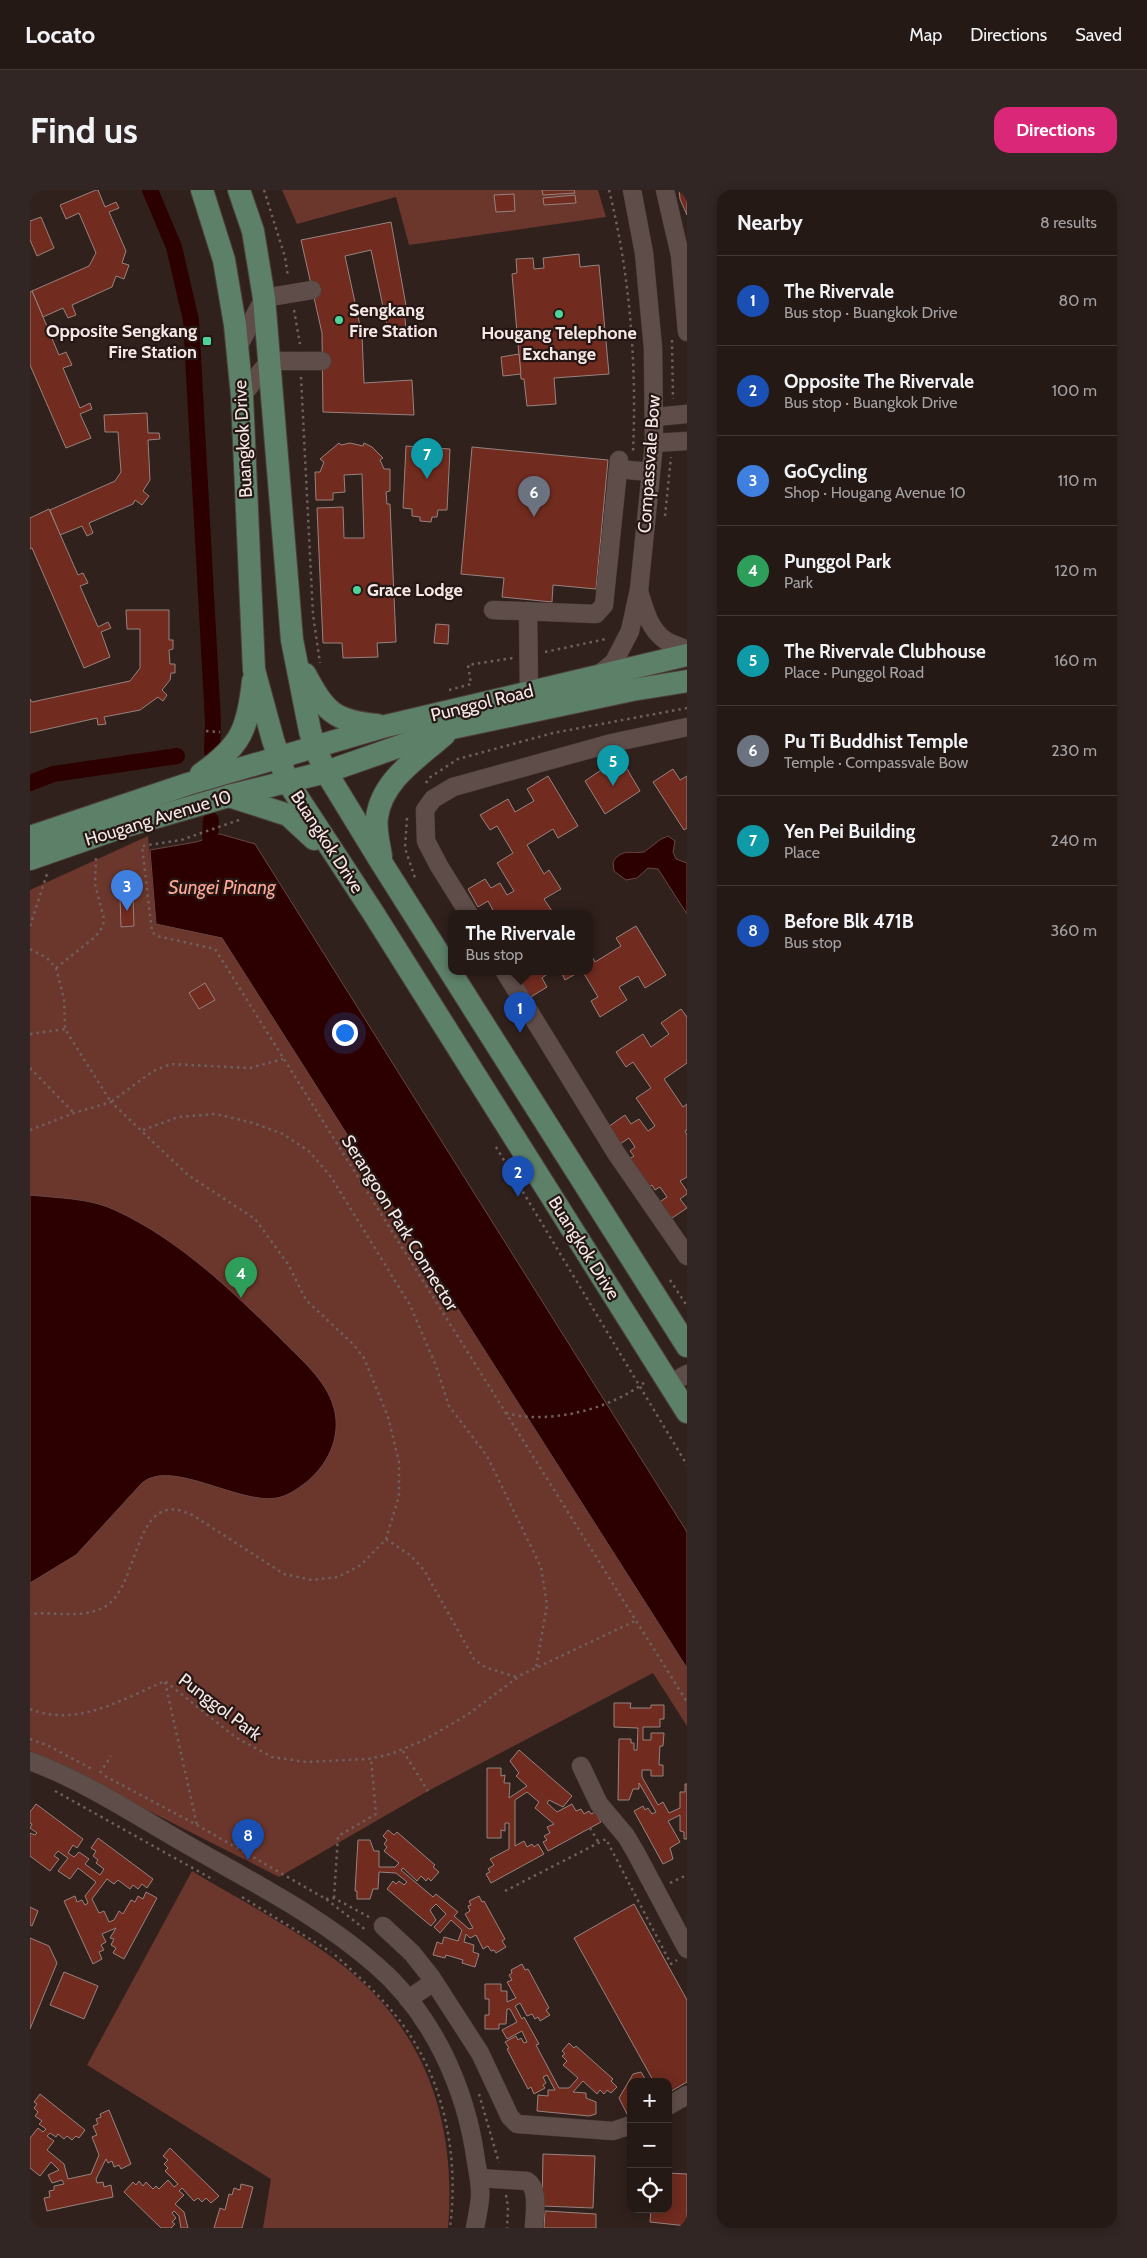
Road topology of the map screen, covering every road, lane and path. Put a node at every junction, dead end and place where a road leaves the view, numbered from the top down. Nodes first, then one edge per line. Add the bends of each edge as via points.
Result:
1 (202, 190) edge
2 (239, 190) edge
3 (264, 190) edge
4 (609, 190) edge
5 (632, 190) edge
6 (665, 190) edge
7 (312, 290) dead end
8 (291, 292) junction
9 (264, 298) junction
10 (687, 332) edge
11 (238, 349) junction
12 (269, 361) junction
13 (300, 361) junction
14 (322, 361) dead end
15 (242, 396) junction
16 (687, 414) edge
17 (655, 417) junction
18 (687, 441) edge
19 (654, 442) junction
20 (630, 468) junction
21 (639, 590) junction
22 (493, 610) dead end
23 (528, 611) junction
24 (609, 634) dead end
25 (292, 640) junction
26 (687, 650) edge
27 (687, 655) edge
28 (528, 656) junction
29 (321, 669) dead end
30 (254, 670) junction
31 (596, 676) junction
32 (687, 681) edge
33 (529, 691) junction
34 (443, 692) dead end
35 (386, 726) junction
36 (687, 727) edge
37 (452, 728) junction
38 (206, 731) dead end
39 (216, 732) dead end
40 (315, 748) junction
41 (279, 759) junction
42 (326, 772) junction
43 (287, 781) junction
44 (188, 784) junction
45 (229, 796) junction
46 (216, 828) dead end
47 (30, 837) edge
48 (96, 856) dead end
49 (30, 858) edge
50 (338, 862) junction
51 (381, 862) junction
52 (47, 874) dead end
53 (466, 910) edge
54 (30, 926) edge
55 (30, 949) edge
56 (56, 968) junction
57 (448, 968) edge
58 (452, 975) edge
59 (507, 975) edge
60 (66, 1029) junction
61 (30, 1034) edge
62 (283, 1059) junction
63 (30, 1068) edge
64 (111, 1102) junction
65 (74, 1113) junction
66 (30, 1130) edge
67 (142, 1131) junction
68 (496, 1147) dead end
69 (687, 1256) edge
70 (666, 1313) junction
71 (687, 1330) edge
72 (687, 1346) edge
73 (678, 1379) edge
74 (647, 1380) dead end
75 (639, 1386) junction
76 (687, 1412) edge
77 (505, 1413) junction
78 (687, 1465) edge
79 (386, 1539) junction
80 (30, 1614) edge
81 (635, 1621) junction
82 (536, 1668) junction
83 (516, 1677) junction
84 (165, 1681) junction
85 (687, 1702) edge
86 (30, 1709) edge
87 (403, 1751) junction
88 (111, 1756) dead end
89 (370, 1758) junction
90 (30, 1761) edge
91 (581, 1766) dead end
92 (100, 1774) dead end
93 (52, 1790) dead end
94 (428, 1791) dead end
95 (197, 1825) dead end
96 (590, 1828) dead end
97 (598, 1843) junction
98 (222, 1885) dead end
99 (505, 1891) dead end
100 (239, 1894) dead end
101 (334, 1898) junction
102 (326, 1900) dead end
103 (383, 1926) joint
104 (683, 1954) edge
105 (434, 1982) junction
106 (408, 1999) junction
107 (687, 2096) edge
108 (672, 2104) edge
109 (627, 2126) edge
110 (479, 2178) junction
111 (450, 2228) edge
112 (475, 2228) edge
113 (534, 2228) edge

1 - 11 main road, Buangkok Drive via 224,260
2 - 9 main road, Buangkok Drive via 253,230
3 - 8 path via 285,256
4 - 20 path via 618,226 628,306 635,410
5 - 17 street, Compassvale Bow via 644,253
6 - 10 street via 680,255
7 - 8 street
8 - 9 street
8 - 13 path
9 - 11 street
9 - 12 main road, Buangkok Drive
11 - 15 main road, Buangkok Drive
12 - 13 street
12 - 15 street
12 - 25 main road, Buangkok Drive
13 - 14 street
13 - 29 path via 313,615
15 - 30 main road, Buangkok Drive
16 - 17 street
17 - 19 street, Compassvale Bow
18 - 19 street
19 - 20 street, Compassvale Bow
20 - 21 street, Compassvale Bow
20 - 23 street via 604,605 596,614
21 - 26 street, Compassvale Bow via 655,631 664,640
21 - 31 street, Compassvale Bow via 630,631 622,648 614,662
22 - 23 street
23 - 28 street
24 - 28 path via 605,640
25 - 35 main road via 319,700 334,714 350,723
25 - 40 main road, Buangkok Drive
27 - 31 main road, Punggol Road
28 - 33 street
28 - 34 path via 468,665 471,684
30 - 41 main road, Buangkok Drive
30 - 44 main road via 250,706 240,740 223,759
31 - 33 main road, Punggol Road
32 - 37 main road, Punggol Road
33 - 35 main road, Punggol Road
35 - 40 main road, Punggol Road
36 - 53 street via 612,743 453,787 433,799 425,810 426,841
37 - 42 main road, Punggol Road
37 - 51 main road via 384,792 376,819
38 - 39 path
40 - 41 main road, Punggol Road
40 - 42 main road, Buangkok Drive
41 - 43 main road, Buangkok Drive
41 - 44 main road, Hougang Avenue 10
42 - 43 main road, Punggol Road
42 - 51 main road, Buangkok Drive
43 - 45 main road, Hougang Avenue 10
43 - 50 main road, Buangkok Drive
44 - 47 main road, Hougang Avenue 10
45 - 49 main road, Hougang Avenue 10
45 - 50 main road via 288,814
46 - 62 path, Serangoon Park Connector via 142,846 152,932 215,950
48 - 56 path via 95,884 103,912 103,926 95,937
50 - 73 main road, Buangkok Drive
51 - 57 main road, Buangkok Drive
52 - 54 path
55 - 56 path via 48,958
56 - 60 path via 64,999
58 - 70 main road, Buangkok Drive
59 - 69 street via 616,1153
60 - 61 path
60 - 64 path
62 - 64 path via 250,1068 171,1064 153,1071
62 - 77 path, Serangoon Park Connector
63 - 65 path
64 - 65 path
64 - 67 path
65 - 66 path
67 - 79 path via 188,1175 255,1218 288,1264 306,1300 364,1358 388,1417 399,1462 399,1496
67 - 82 path via 178,1117 216,1114 234,1118 283,1134 310,1152 331,1177 410,1305 449,1406 488,1456 541,1567 547,1605
68 - 75 path
70 - 71 main road
70 - 72 main road, Buangkok Drive
73 - 76 main road, Buangkok Drive
74 - 75 path
75 - 77 path via 596,1408 573,1414 524,1417
75 - 78 path
77 - 81 path, Serangoon Park Connector
79 - 80 path via 352,1571 328,1579 305,1580 284,1574 192,1514 166,1510 147,1523 125,1582 106,1606 85,1614
79 - 83 path via 410,1555 424,1570 474,1659 485,1667
81 - 82 path, Punggol Park
81 - 85 path, Serangoon Park Connector
82 - 83 path, Punggol Park
83 - 87 path, Punggol Park via 463,1718
84 - 86 path, Punggol Park via 77,1715 53,1716
84 - 89 path, Punggol Park via 231,1734 272,1756 306,1762
84 - 95 path
87 - 89 path, Punggol Park
87 - 94 path
88 - 92 path
89 - 101 path via 376,1814 338,1836
90 - 106 street via 98,1794 285,1901 340,1936 378,1967
91 - 104 street via 599,1804 636,1853
93 - 98 path
96 - 97 path
97 - 99 path
97 - 104 path via 606,1839 671,1964
100 - 111 path via 333,1953 369,1986 400,2021 421,2052 436,2088 451,2150 454,2179
101 - 102 path
101 - 103 path
103 - 105 street via 419,1960
105 - 106 street
105 - 109 street via 480,2053 510,2117 517,2124 613,2131
106 - 110 street via 452,2071 465,2104
107 - 108 street
110 - 112 street via 480,2198
110 - 113 street via 531,2183

